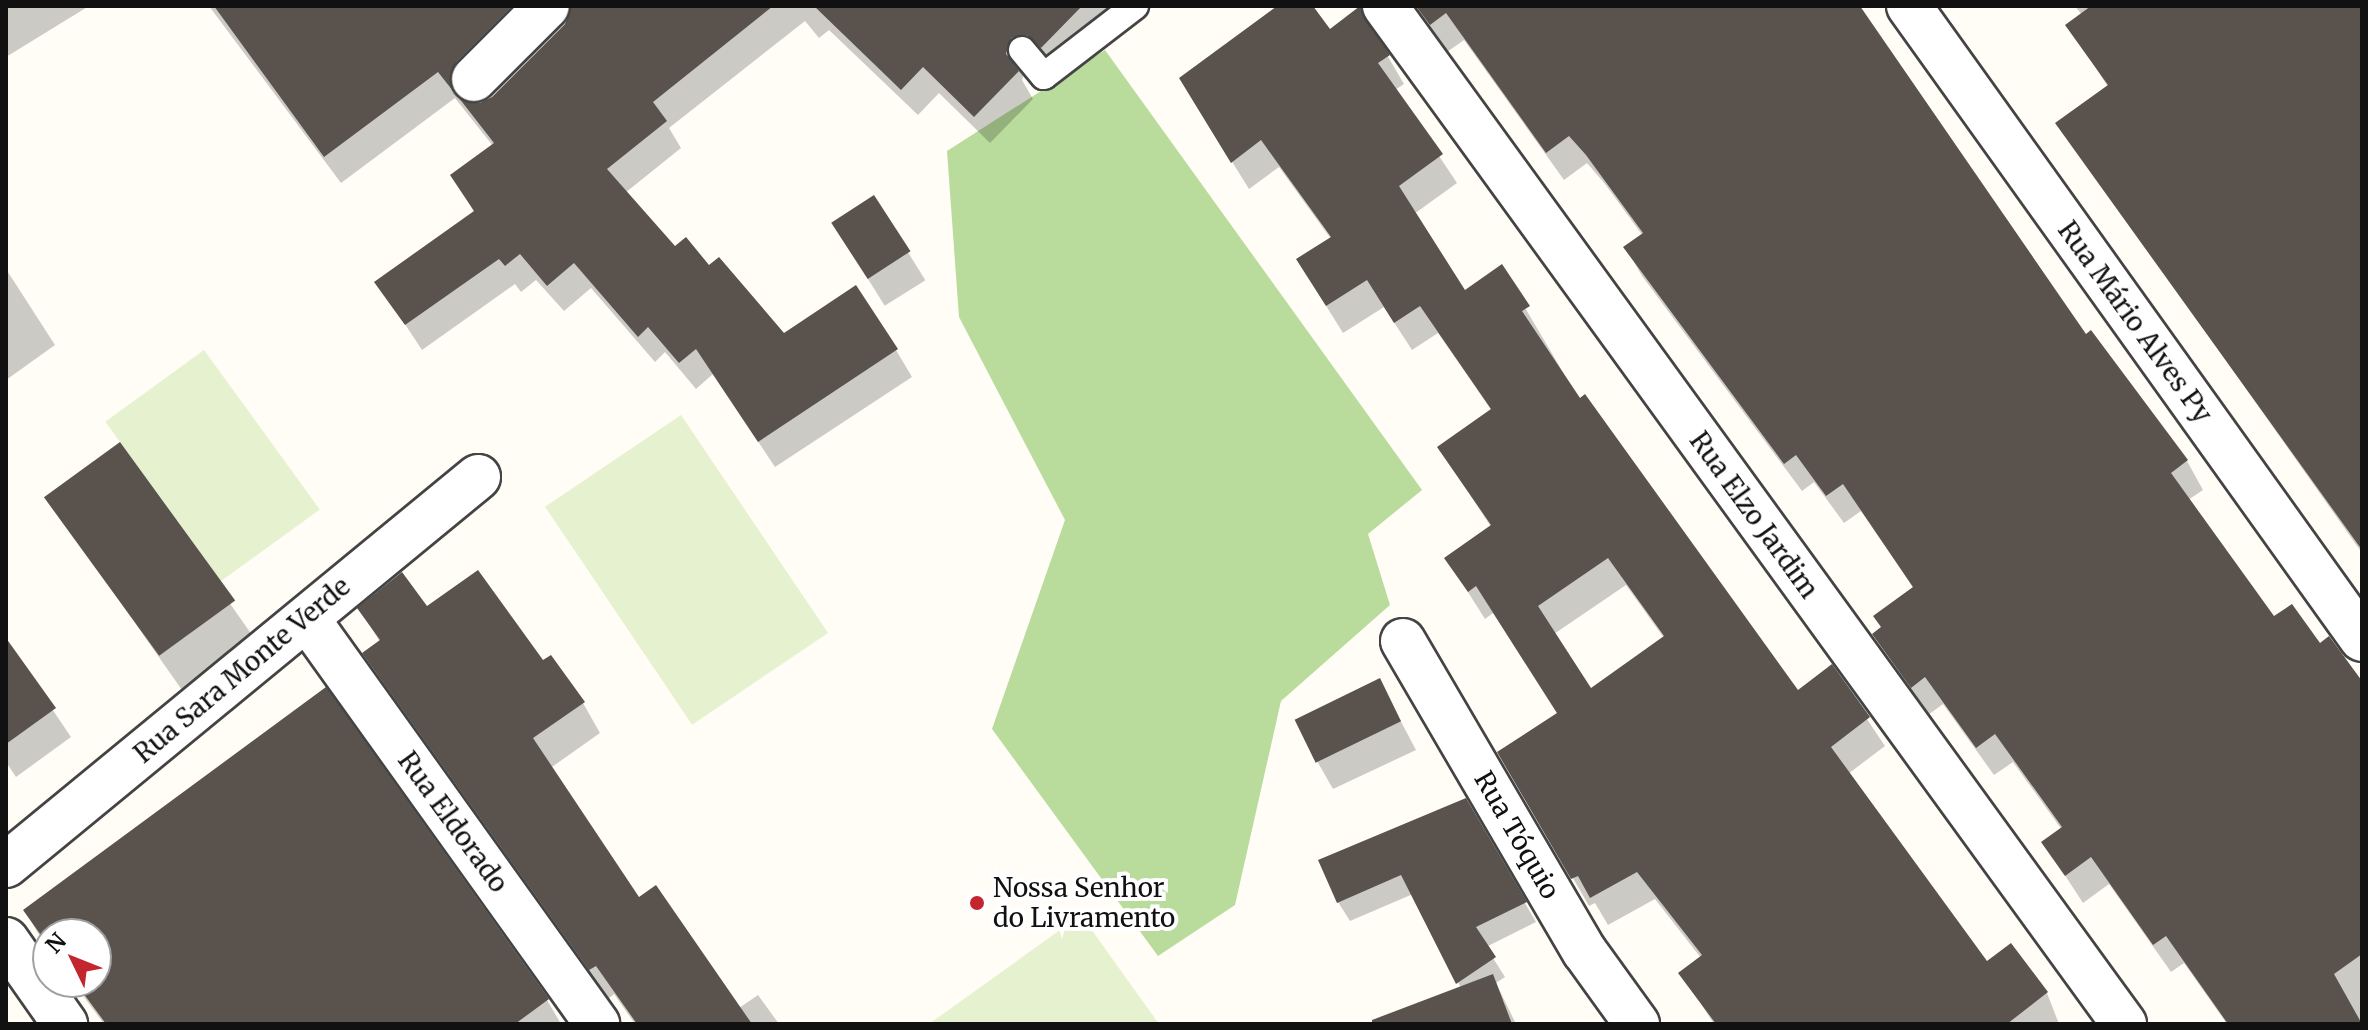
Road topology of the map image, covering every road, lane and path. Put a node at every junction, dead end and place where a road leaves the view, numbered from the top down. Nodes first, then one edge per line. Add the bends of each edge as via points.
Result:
1 (547, 6) edge
2 (1135, 6) edge
3 (1385, 6) edge
4 (1909, 6) edge
5 (1022, 50) dead end
6 (474, 79) dead end
7 (478, 477) dead end
8 (308, 620) junction
9 (2362, 639) edge
10 (1403, 641) dead end
11 (6, 865) edge
12 (6, 940) edge
13 (65, 1024) edge
14 (597, 1024) edge
15 (1637, 1024) edge
16 (2124, 1024) edge

1 - 6 street
2 - 5 lane via 1044,76
3 - 16 street, Rua Elzo Jardim
4 - 9 street, Rua Mário Alves Py
7 - 8 street, Rua Sara Monte Verde via 394,539
8 - 11 street, Rua Sara Monte Verde
8 - 14 street, Rua Eldorado
10 - 15 street, Rua Tóquio via 1585,952
12 - 13 street

